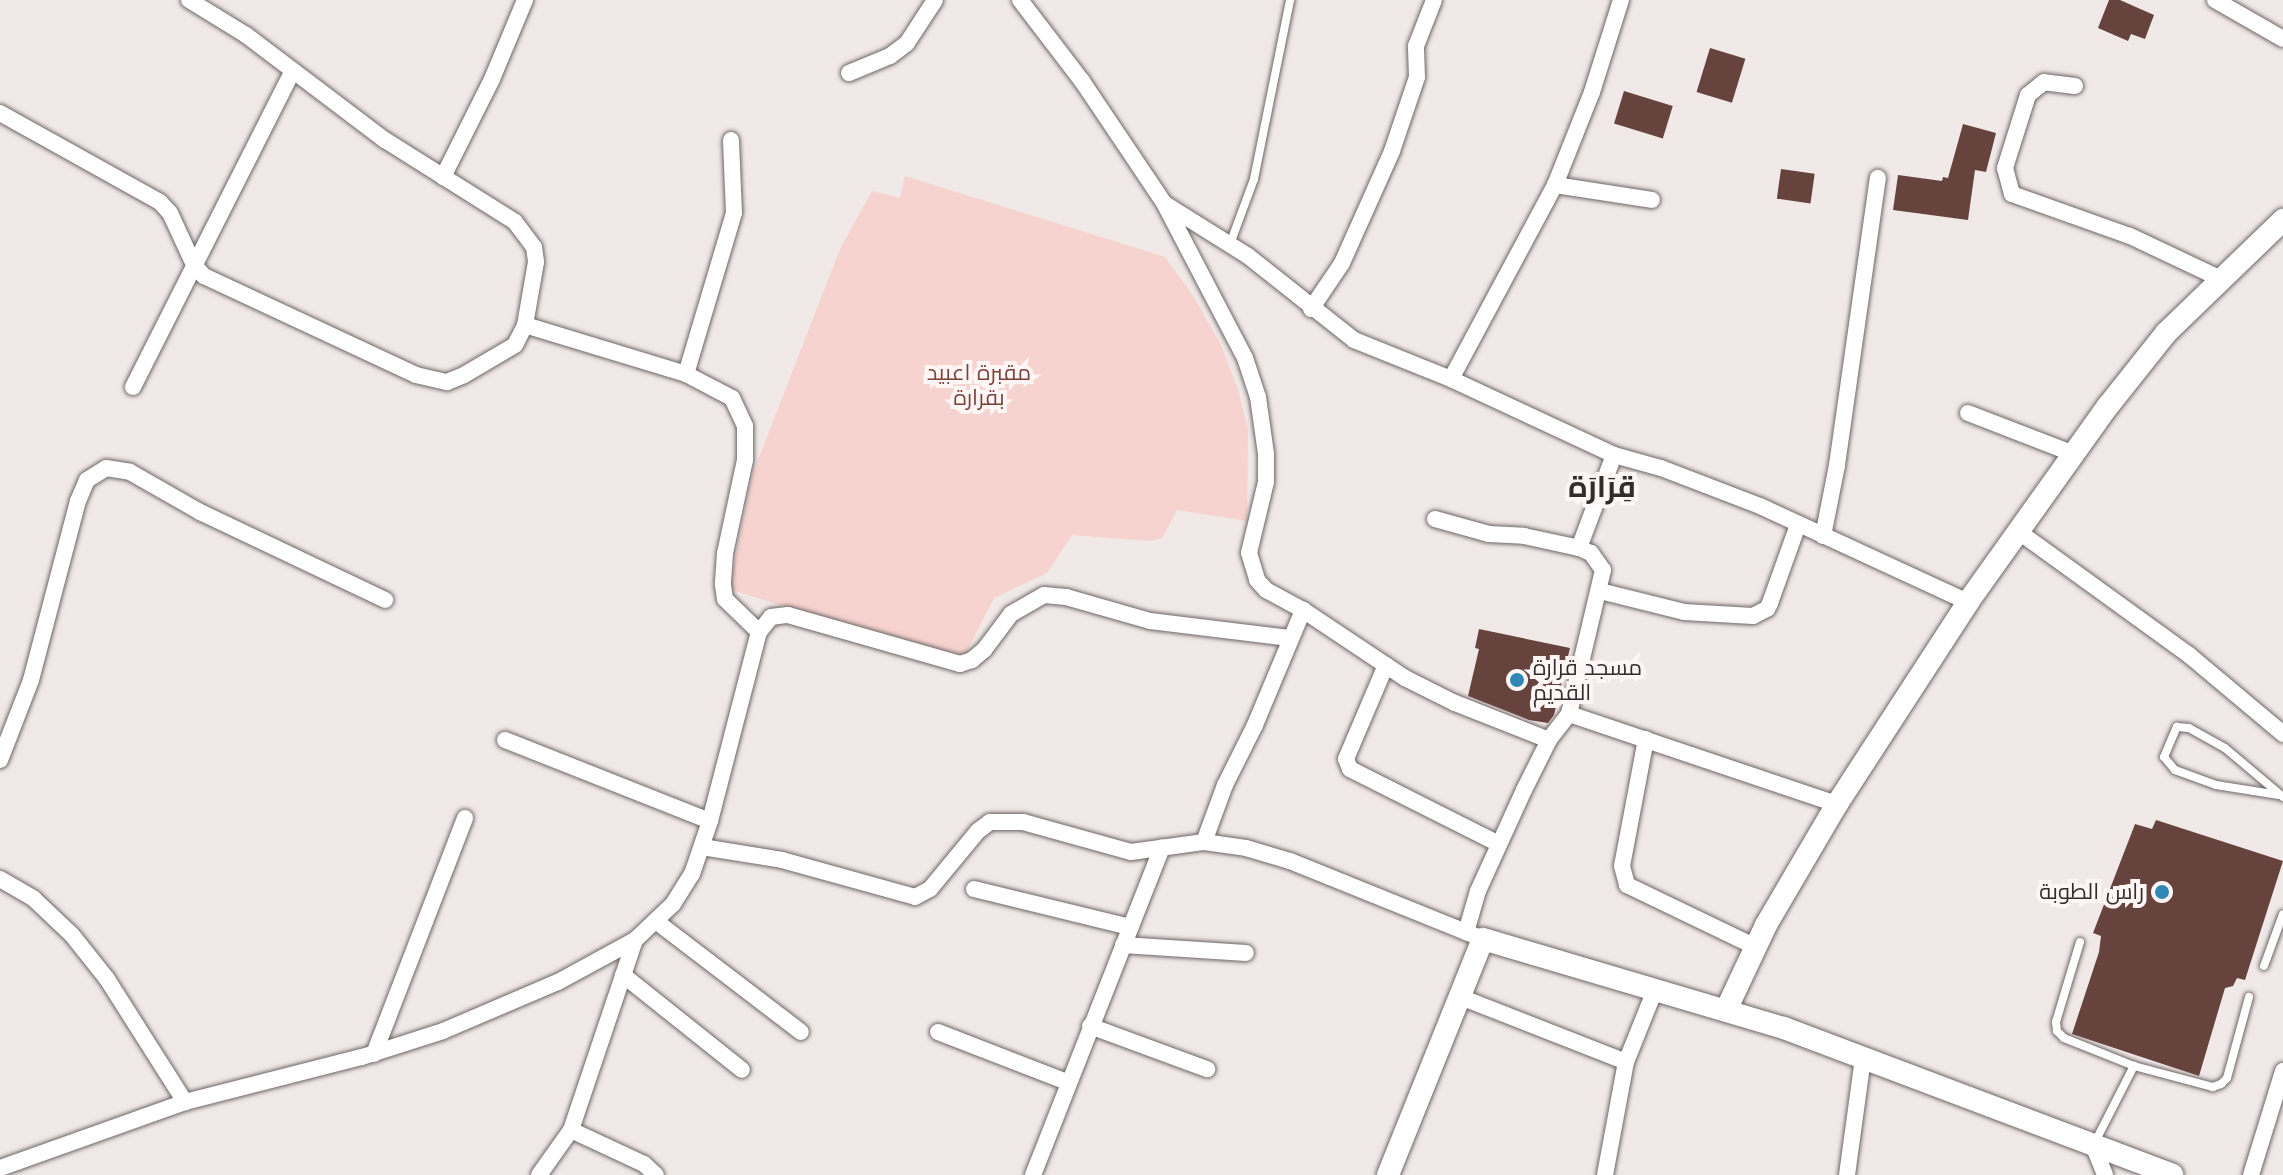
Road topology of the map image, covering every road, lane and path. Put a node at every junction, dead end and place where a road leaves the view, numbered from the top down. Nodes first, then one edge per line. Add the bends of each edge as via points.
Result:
1 (189, 0) edge
2 (525, 0) edge
3 (935, 0) edge
4 (1020, 0) edge
5 (1290, 0) edge
6 (1434, 0) edge
7 (1621, 0) edge
8 (2215, 0) edge
9 (2283, 39) edge
10 (292, 72) junction
11 (849, 73) dead end
12 (2075, 86) dead end
13 (0, 113) edge
14 (731, 140) dead end
15 (443, 177) junction
16 (1878, 178) dead end
17 (1555, 185) junction
18 (1652, 200) dead end
19 (1164, 203) junction
20 (2283, 220) edge
21 (1230, 244) junction
22 (194, 265) junction
23 (2219, 278) junction
24 (1311, 309) junction
25 (525, 325) junction
26 (686, 374) junction
27 (1451, 379) junction
28 (133, 387) dead end
29 (1968, 413) dead end
30 (2074, 454) junction
31 (1614, 455) junction
32 (1435, 519) dead end
33 (1798, 525) junction
34 (2019, 532) junction
35 (1823, 536) junction
36 (1579, 548) junction
37 (1600, 591) junction
38 (385, 600) dead end
39 (1968, 602) junction
40 (1303, 610) junction
41 (759, 632) junction
42 (1290, 638) junction
43 (1386, 665) junction
44 (1569, 714) junction
45 (2283, 734) edge
46 (1646, 739) junction
47 (505, 740) dead end
48 (1549, 740) junction
49 (0, 760) edge
50 (2281, 796) edge
51 (1837, 804) junction
52 (465, 818) dead end
53 (710, 821) junction
54 (1204, 842) junction
55 (1499, 844) junction
56 (702, 847) junction
57 (1162, 847) junction
58 (0, 879) edge
59 (974, 889) dead end
60 (2283, 914) edge
61 (657, 922) junction
62 (1130, 927) junction
63 (1474, 935) junction
64 (635, 940) junction
65 (2080, 942) dead end
66 (1123, 945) junction
67 (1756, 947) junction
68 (1246, 953) dead end
69 (2264, 966) dead end
70 (623, 975) junction
71 (1655, 990) junction
72 (1458, 996) junction
73 (2249, 997) dead end
74 (1727, 1008) junction
75 (1090, 1026) junction
76 (801, 1032) dead end
77 (938, 1032) dead end
78 (374, 1054) junction
79 (1863, 1058) junction
80 (1626, 1062) junction
81 (2134, 1066) junction
82 (1207, 1069) dead end
83 (742, 1070) dead end
84 (2283, 1071) edge
85 (1067, 1082) junction
86 (185, 1102) junction
87 (571, 1130) junction
88 (2093, 1145) junction
89 (0, 1168) edge
90 (539, 1175) edge
91 (656, 1175) edge
92 (1033, 1175) edge
93 (1388, 1175) edge
94 (1605, 1175) edge
95 (1847, 1175) edge
96 (2105, 1175) edge
97 (2172, 1175) edge
98 (2251, 1175) edge

1 - 10 street
2 - 15 street
3 - 11 street via 907,43
4 - 19 street
5 - 21 lane via 1254,179
6 - 24 street via 1416,46 1417,77 1392,151 1346,256
7 - 17 street
8 - 9 street
10 - 15 street
10 - 22 street
12 - 23 street via 2044,82 2028,95 2005,168 2012,194 2130,236
13 - 22 street via 160,202
14 - 26 street via 734,213
15 - 25 street via 527,234 536,262
16 - 35 street
17 - 18 street
17 - 27 street
19 - 21 street
19 - 40 street via 1228,322 1258,397 1266,482 1250,566 1266,590
20 - 23 street
21 - 24 street
22 - 25 street via 204,276 436,382 454,380 506,352
22 - 28 street
23 - 30 street via 2166,333
24 - 27 street via 1354,340
25 - 26 street
26 - 41 street via 732,398 745,426 745,460 723,585 725,599
27 - 31 street
29 - 30 street
30 - 34 street
31 - 33 street via 1739,497
31 - 36 street
32 - 36 street via 1489,534
33 - 35 street
33 - 37 street via 1770,603 1753,616 1684,612
34 - 39 street
34 - 45 street via 2189,655
35 - 39 street
36 - 37 street via 1601,564
37 - 44 street
38 - 49 street via 200,512 130,472 106,468 87,480 78,501 31,680
39 - 51 street
40 - 42 street
40 - 43 street
41 - 42 street via 771,617 788,615 960,664 984,650 1011,614 1044,595 1150,621
41 - 53 street
42 - 54 street
43 - 48 street via 1443,697
43 - 55 street via 1346,759 1350,769
44 - 46 street
44 - 48 street
46 - 51 street
46 - 67 street via 1622,866 1627,885
47 - 53 street
48 - 55 street
50 - 50 lane via 2216,785 2175,770 2164,757 2177,727 2225,748
51 - 67 street
52 - 78 street
53 - 56 street
54 - 57 street
54 - 63 street via 1290,861
55 - 63 street
56 - 57 street via 782,860 915,897 930,889 990,822 1023,822 1131,852
56 - 61 street via 685,888
57 - 62 street
58 - 86 street via 34,899 72,935 107,979
59 - 62 street
60 - 69 lane
61 - 64 street
61 - 76 street
62 - 66 street
63 - 71 street
63 - 72 street
64 - 70 street
64 - 78 street via 544,988
65 - 81 lane via 2057,1031
66 - 68 street
66 - 75 street
67 - 74 street
70 - 83 street
70 - 87 street
71 - 74 street
71 - 80 street
72 - 80 street
72 - 93 street
73 - 81 lane via 2221,1084 2213,1087
74 - 79 street
75 - 82 street
75 - 85 street
77 - 85 street
78 - 86 street
79 - 88 street
79 - 95 street
80 - 94 street
81 - 88 lane
84 - 98 street
85 - 92 street
86 - 89 street
87 - 90 street
87 - 91 street via 644,1164
88 - 96 street
88 - 97 street

